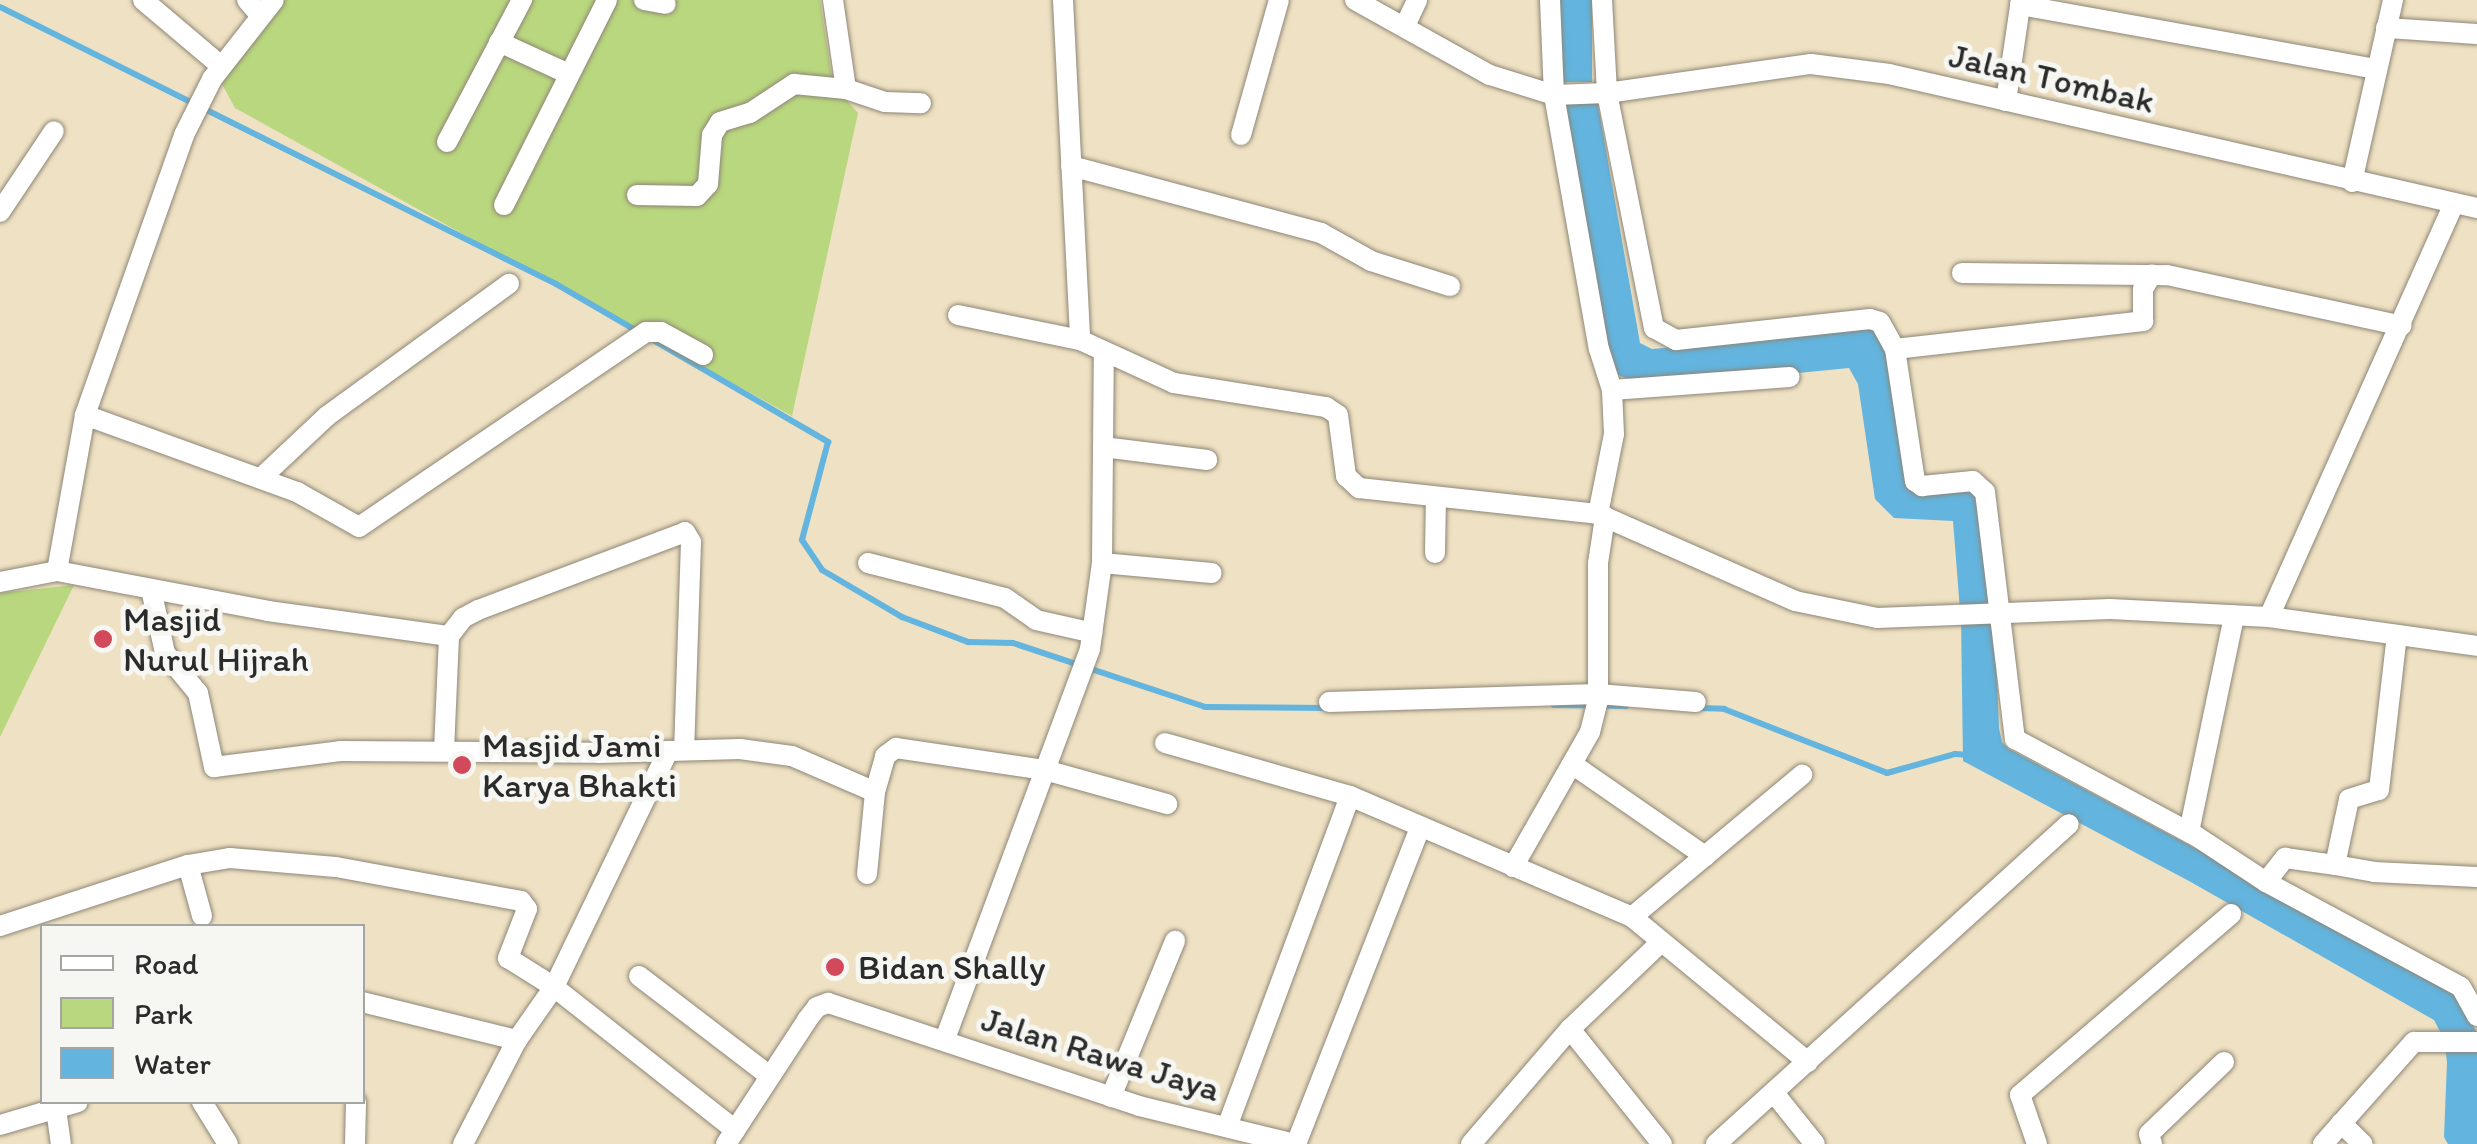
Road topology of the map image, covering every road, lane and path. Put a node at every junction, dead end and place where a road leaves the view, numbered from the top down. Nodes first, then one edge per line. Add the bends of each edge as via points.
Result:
1 (143, 0) edge
2 (522, 0) edge
3 (607, 0) edge
4 (644, 0) edge
5 (834, 0) edge
6 (1063, 0) edge
7 (1279, 0) edge
8 (1355, 0) edge
9 (1418, 0) edge
10 (1550, 0) edge
11 (1602, 0) edge
12 (2392, 0) edge
13 (2020, 2) edge
14 (666, 4) dead end
15 (261, 5) edge
16 (1406, 26) junction
17 (2386, 28) junction
18 (2477, 34) edge
19 (498, 42) junction
20 (221, 66) junction
21 (2377, 68) junction
22 (570, 74) junction
23 (846, 89) junction
24 (1604, 93) junction
25 (1559, 95) junction
26 (2006, 101) junction
27 (921, 103) dead end
28 (54, 131) dead end
29 (1240, 135) dead end
30 (447, 142) dead end
31 (1070, 166) junction
32 (2352, 182) junction
33 (637, 195) dead end
34 (2454, 203) junction
35 (504, 205) dead end
36 (2477, 208) edge
37 (0, 212) edge
38 (1962, 273) dead end
39 (2152, 274) junction
40 (509, 284) dead end
41 (1450, 286) dead end
42 (958, 315) dead end
43 (2402, 326) junction
44 (1080, 340) junction
45 (1894, 348) junction
46 (1104, 353) junction
47 (703, 355) dead end
48 (1790, 377) dead end
49 (1612, 390) junction
50 (86, 416) junction
51 (1102, 447) junction
52 (1207, 460) dead end
53 (261, 478) junction
54 (1436, 498) junction
55 (1602, 515) junction
56 (1435, 553) dead end
57 (868, 563) dead end
58 (1102, 563) junction
59 (57, 571) junction
60 (1212, 573) dead end
61 (0, 582) edge
62 (151, 589) junction
63 (1998, 610) junction
64 (2234, 616) junction
65 (2269, 617) junction
66 (2397, 635) junction
67 (449, 636) junction
68 (1092, 641) junction
69 (2477, 646) edge
70 (1329, 702) dead end
71 (1696, 702) dead end
72 (1597, 704) junction
73 (1165, 743) dead end
74 (676, 750) junction
75 (444, 751) junction
76 (1572, 764) junction
77 (1045, 770) junction
78 (1802, 774) dead end
79 (875, 792) junction
80 (1350, 796) junction
81 (1166, 804) dead end
82 (2068, 824) dead end
83 (1420, 828) junction
84 (2189, 832) junction
85 (1705, 856) junction
86 (2335, 864) junction
87 (188, 865) junction
88 (1513, 867) junction
89 (867, 874) dead end
90 (2477, 877) edge
91 (2266, 882) junction
92 (2231, 914) dead end
93 (202, 916) dead end
94 (1632, 917) junction
95 (0, 926) edge
96 (1175, 941) dead end
97 (1660, 942) junction
98 (639, 976) dead end
99 (554, 986) junction
100 (365, 1003) edge
101 (2477, 1016) edge
102 (1570, 1029) junction
103 (945, 1039) junction
104 (517, 1040) junction
105 (2477, 1042) edge
106 (1808, 1062) junction
107 (2224, 1062) dead end
108 (770, 1076) junction
109 (1774, 1093) junction
110 (1110, 1097) junction
111 (71, 1104) edge
112 (203, 1104) edge
113 (356, 1104) edge
114 (56, 1108) junction
115 (2341, 1124) junction
116 (0, 1125) edge
117 (1227, 1127) junction
118 (731, 1137) edge
119 (61, 1144) edge
120 (228, 1144) edge
121 (355, 1144) edge
122 (464, 1144) edge
123 (1296, 1144) edge
124 (1472, 1144) edge
125 (1662, 1144) edge
126 (1716, 1144) edge
127 (1815, 1144) edge
128 (2037, 1144) edge
129 (2152, 1144) edge
130 (2323, 1144) edge
131 (2363, 1144) edge

1 - 20 street
2 - 19 street
3 - 22 street
4 - 14 street
5 - 23 street
6 - 31 street
7 - 29 street
8 - 16 street, Jalan Tombak
9 - 16 street
10 - 25 street
11 - 24 street
12 - 17 street
13 - 21 street
13 - 26 street
15 - 20 street
16 - 25 street, Jalan Tombak via 1490,75
17 - 18 street
17 - 21 street
19 - 22 street
19 - 30 street
20 - 50 street via 193,117
21 - 32 street
22 - 35 street
23 - 27 street via 885,102
23 - 33 street via 794,84 750,113 720,122 712,135 708,184 697,196
24 - 25 street, Jalan Tombak
24 - 26 street, Jalan Tombak via 1811,64
24 - 45 street via 1650,318 1660,334 1676,340 1870,319 1885,328
25 - 49 street via 1599,349
26 - 32 street, Jalan Tombak
28 - 37 street
31 - 41 street via 1321,233 1354,255
31 - 44 street
32 - 34 street, Jalan Tombak
34 - 36 street, Jalan Tombak
34 - 43 street
38 - 39 street
39 - 43 street
39 - 45 street via 2143,290 2142,320
40 - 53 street via 326,416
42 - 44 street
43 - 65 street
44 - 46 street
45 - 63 street via 1915,481 1972,481 1982,488
46 - 51 street
46 - 54 street via 1174,384 1326,407 1338,415 1352,484
47 - 53 street via 661,332 642,336 359,527
48 - 49 street
49 - 55 street via 1614,434
50 - 53 street
50 - 59 street
51 - 52 street
51 - 58 street
54 - 55 street
54 - 56 street
55 - 63 street via 1795,601 1876,618
55 - 72 street
57 - 68 street via 1005,598 1036,620
58 - 60 street
58 - 68 street
59 - 61 street
59 - 62 street
62 - 67 street
62 - 75 street via 165,653 198,693 214,766 340,752
63 - 64 street
63 - 84 street via 2016,739
64 - 65 street
64 - 84 street
65 - 66 street
66 - 69 street
66 - 86 street via 2380,788 2349,799
67 - 74 street via 478,610 676,532 688,533
67 - 75 street
68 - 77 street
70 - 72 street
71 - 72 street
72 - 76 street
73 - 80 street
74 - 75 street
74 - 79 street via 767,750
74 - 99 street
76 - 85 street
76 - 88 street
77 - 79 street via 896,748 885,756
77 - 81 street
77 - 103 street
78 - 85 street
79 - 89 street
80 - 83 street
80 - 117 street
82 - 106 street
83 - 88 street
83 - 123 street
84 - 91 street
85 - 94 street
86 - 90 street
86 - 91 street via 2282,859
87 - 93 street
87 - 95 street
87 - 99 street via 257,857 524,902 508,958
88 - 94 street
91 - 101 street via 2461,987
92 - 128 street via 2020,1095
94 - 97 street
96 - 110 street
97 - 102 street
97 - 106 street
98 - 108 street
99 - 104 street
99 - 118 street
100 - 104 street
102 - 124 street
102 - 125 street
103 - 108 street, Jalan Rawa Jaya via 828,1003 817,1007
103 - 110 street, Jalan Rawa Jaya
104 - 122 street
105 - 115 street via 2414,1042
106 - 109 street
107 - 129 street via 2150,1134
108 - 118 street, Jalan Rawa Jaya
109 - 126 street
109 - 127 street
110 - 117 street, Jalan Rawa Jaya
111 - 114 street
112 - 120 street
113 - 121 street
114 - 116 street
114 - 119 street
115 - 130 street
115 - 131 street
117 - 123 street, Jalan Rawa Jaya

